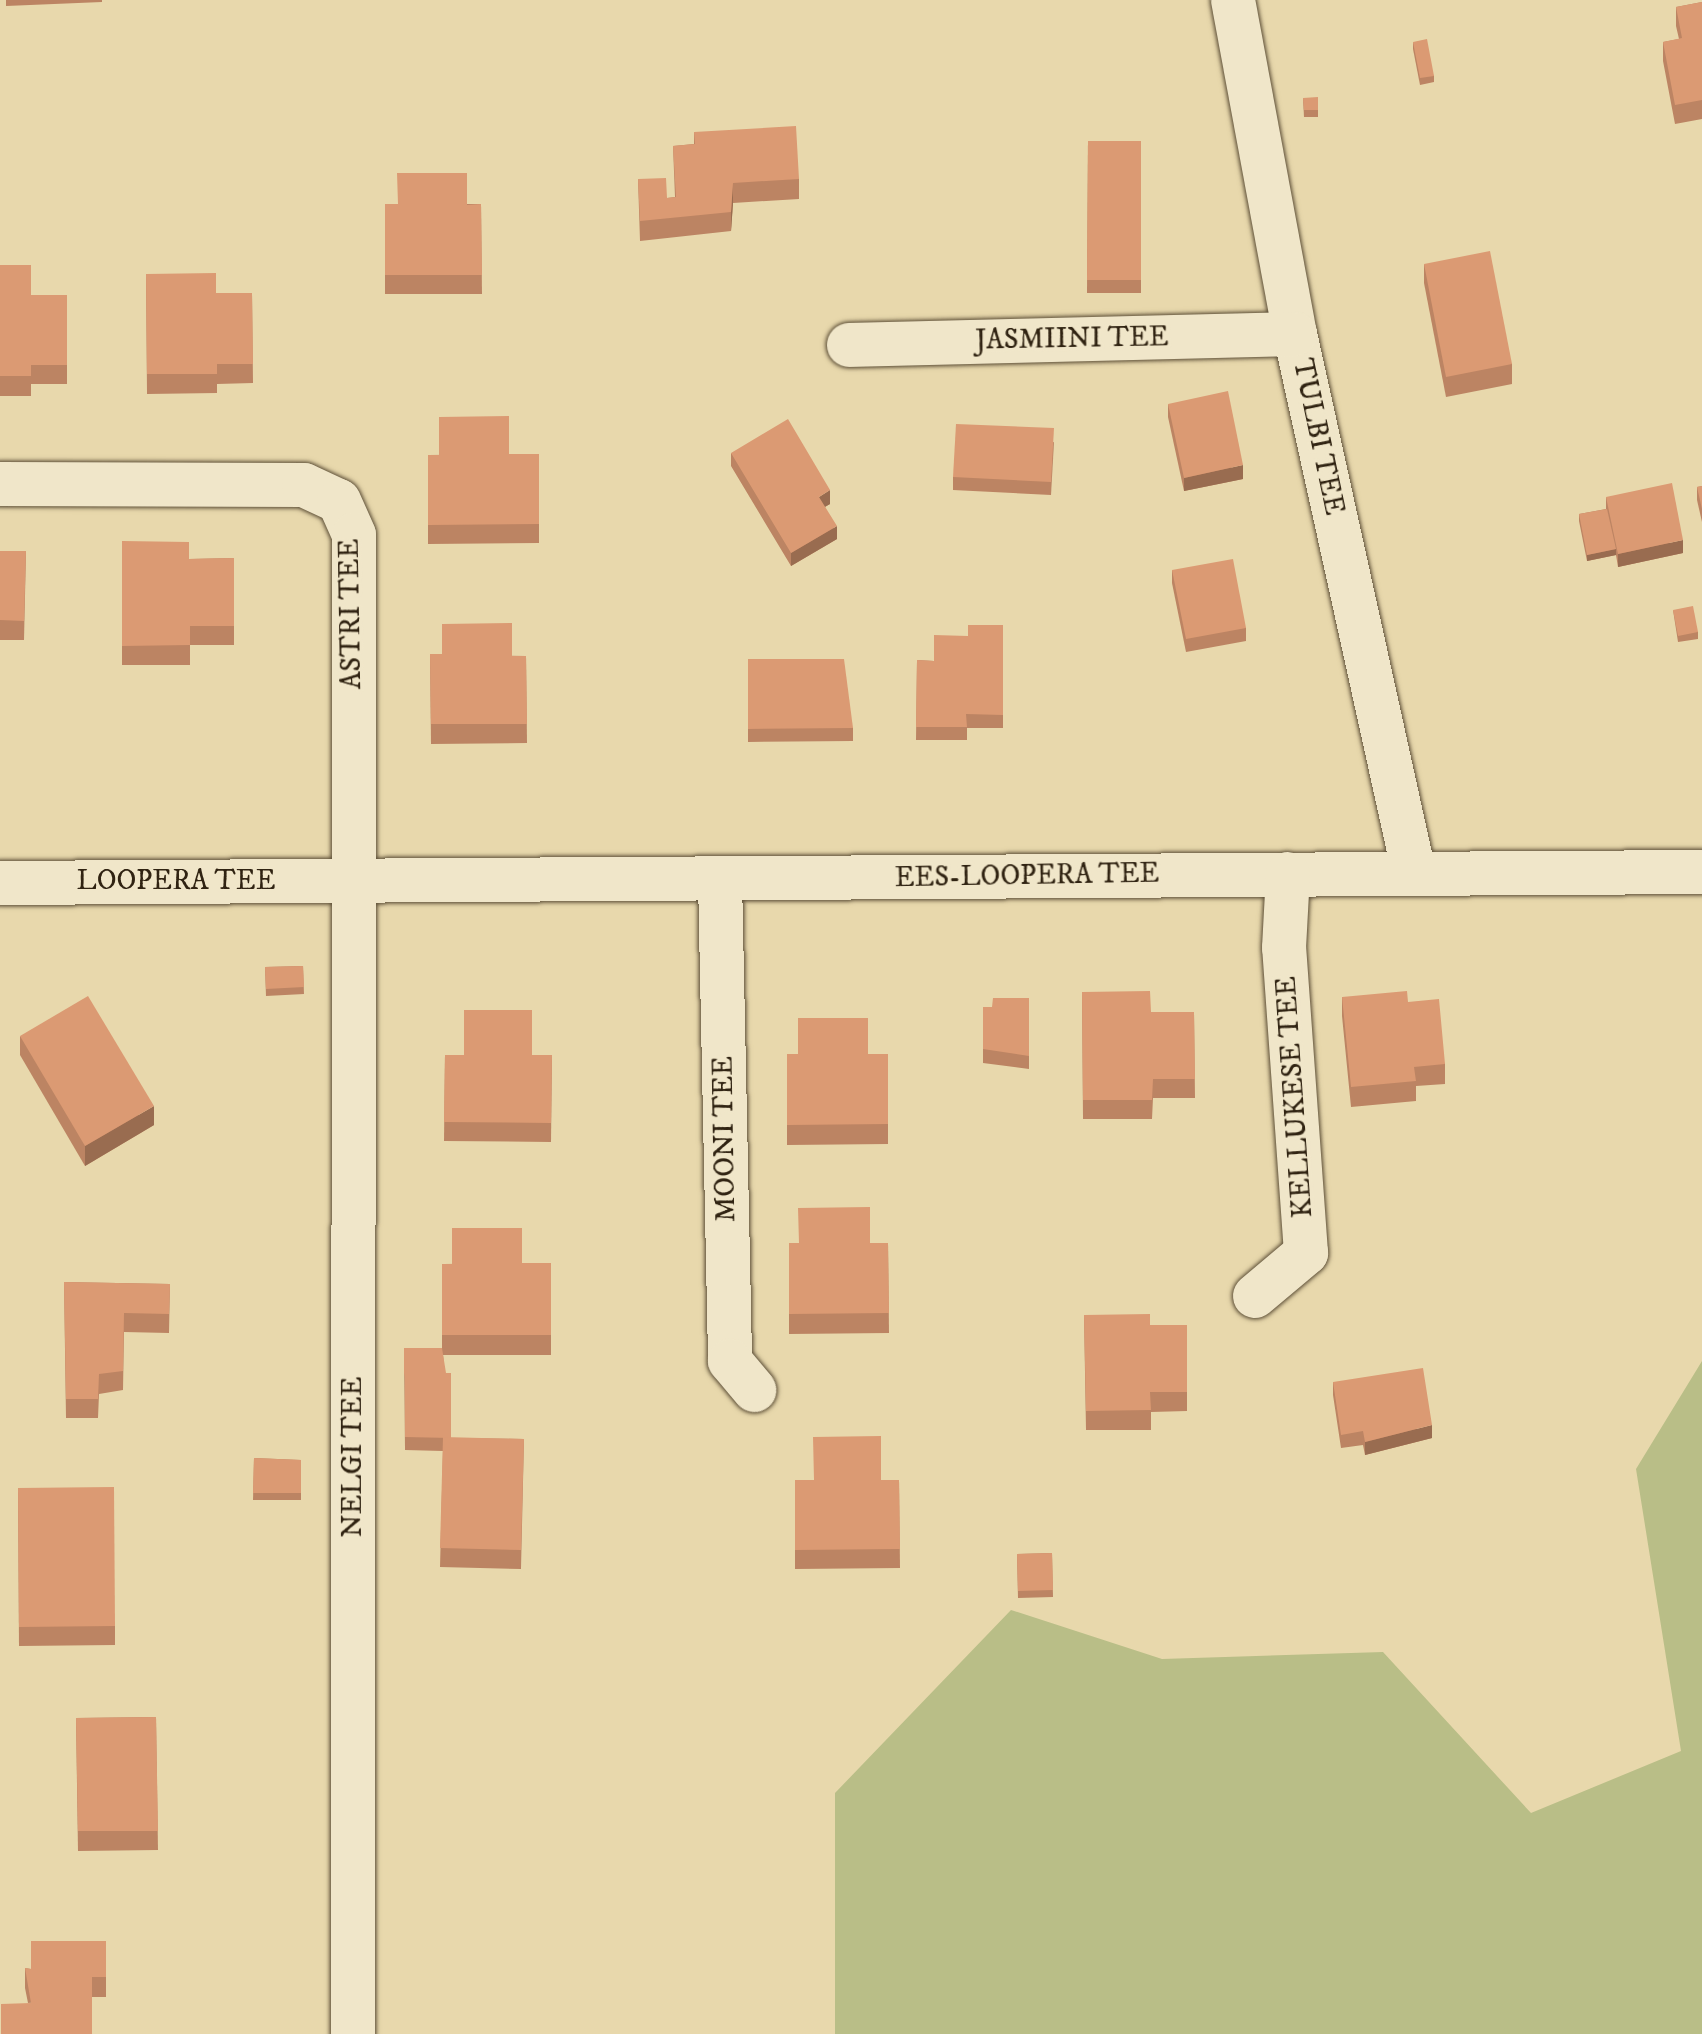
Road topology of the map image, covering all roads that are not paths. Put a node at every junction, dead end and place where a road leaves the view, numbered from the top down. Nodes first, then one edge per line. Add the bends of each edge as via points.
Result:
1 (1233, 0) edge
2 (1295, 334) junction
3 (849, 345) dead end
4 (0, 484) edge
5 (1702, 872) edge
6 (1414, 873) junction
7 (1288, 874) junction
8 (720, 879) junction
9 (353, 880) junction
10 (0, 883) edge
11 (1255, 1296) dead end
12 (754, 1390) dead end
13 (353, 2034) edge

1 - 2 street, TULBI TEE
2 - 3 street, JASMIINI TEE
2 - 6 street, TULBI TEE
4 - 9 street, ASTRI TEE via 304,485 339,501 354,535
5 - 6 street, EES-LOOPERA TEE
6 - 7 street, EES-LOOPERA TEE
7 - 8 street, EES-LOOPERA TEE
7 - 11 street, KELLUKESE TEE via 1284,948 1306,1253
8 - 9 street, EES-LOOPERA TEE
8 - 12 street, MOONI TEE via 730,1361
9 - 10 street, LOOPERA TEE
9 - 13 street, NELGI TEE

